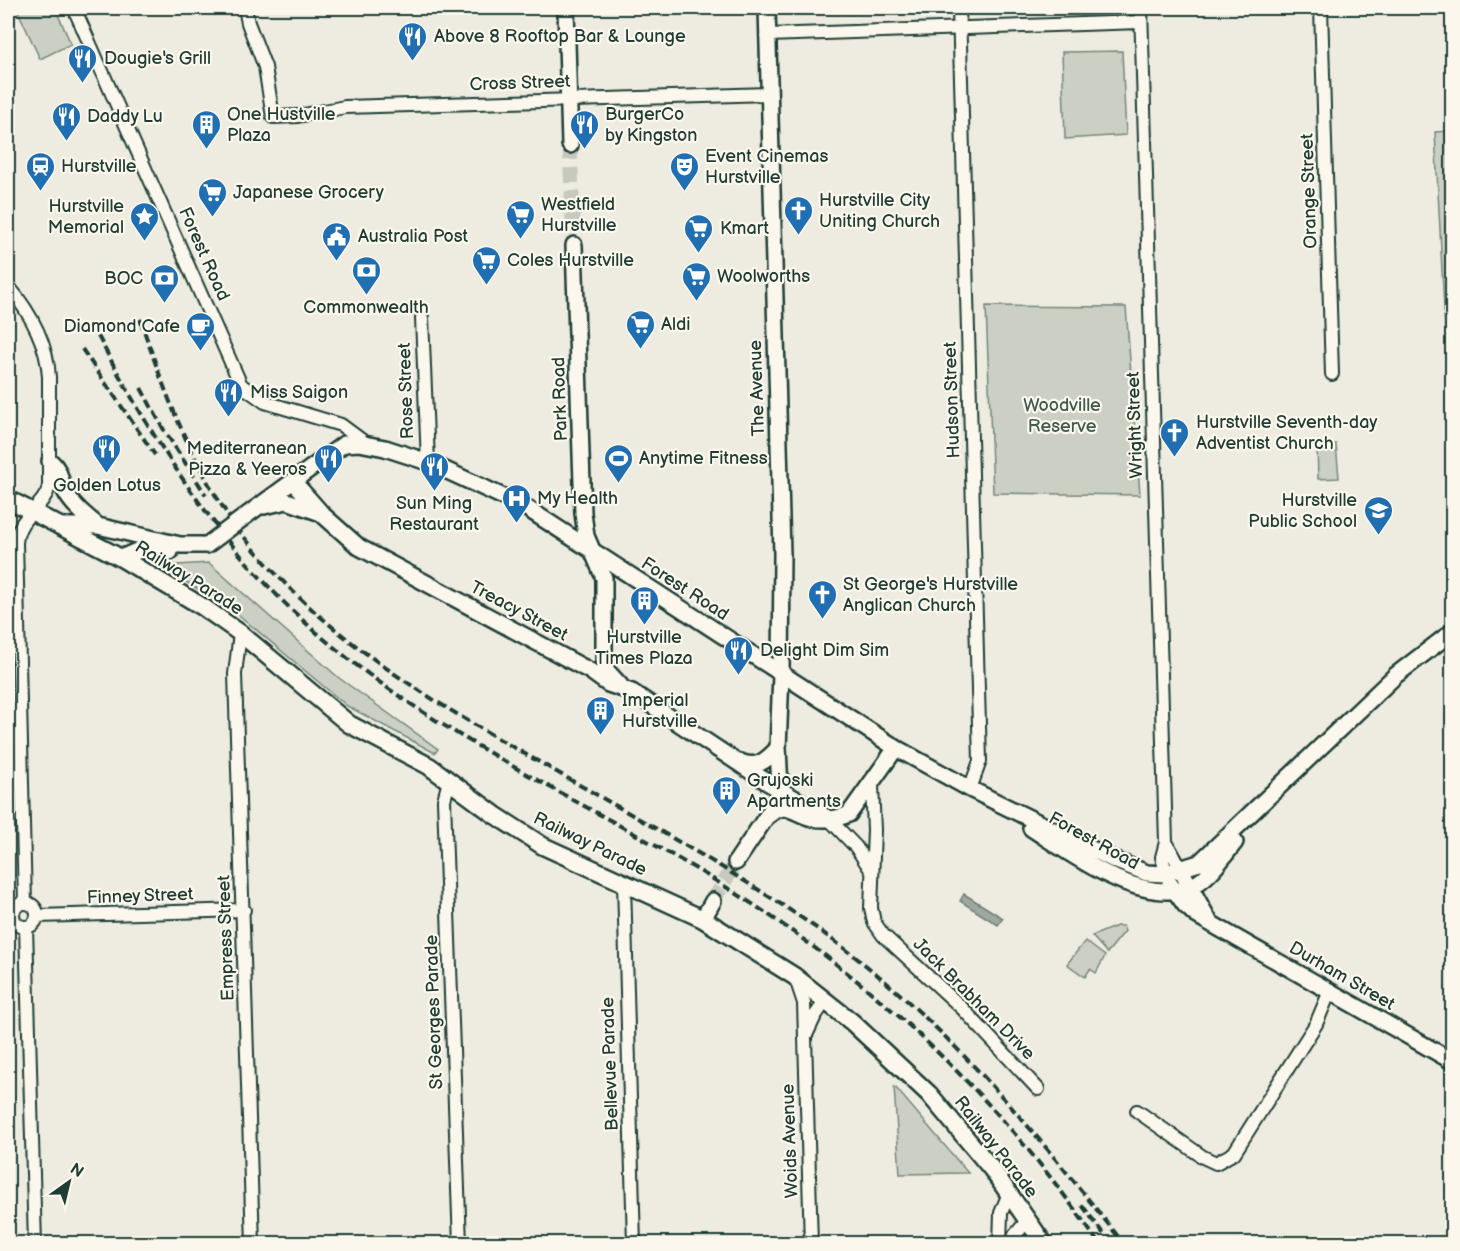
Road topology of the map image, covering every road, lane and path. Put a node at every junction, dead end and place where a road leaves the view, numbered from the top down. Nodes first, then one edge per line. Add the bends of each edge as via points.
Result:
1 (74, 8) edge
2 (245, 8) edge
3 (566, 8) edge
4 (767, 8) edge
5 (959, 8) edge
6 (1141, 8) edge
7 (1321, 8) edge
8 (1141, 22) junction
9 (959, 27) junction
10 (768, 35) junction
11 (769, 94) junction
12 (568, 99) junction
13 (570, 145) tunnel mouth
14 (574, 245) tunnel mouth
15 (8, 286) edge
16 (422, 318) dead end
17 (1332, 374) dead end
18 (368, 445) junction
19 (50, 461) junction
20 (428, 462) junction
21 (293, 481) junction
22 (8, 499) edge
23 (255, 509) junction
24 (30, 511) junction
25 (323, 515) junction
26 (60, 526) junction
27 (98, 526) junction
28 (207, 545) junction
29 (593, 550) junction
30 (121, 558) junction
31 (1452, 632) edge
32 (240, 633) junction
33 (781, 674) junction
34 (632, 692) junction
35 (778, 748) junction
36 (896, 748) junction
37 (735, 760) junction
38 (922, 762) junction
39 (875, 780) junction
40 (449, 781) junction
41 (780, 788) junction
42 (970, 789) junction
43 (1275, 793) junction
44 (829, 819) junction
45 (760, 822) junction
46 (874, 830) junction
47 (848, 839) junction
48 (736, 862) tunnel mouth
49 (871, 870) junction
50 (1174, 871) junction
51 (624, 883) junction
52 (1190, 886) junction
53 (1173, 891) junction
54 (713, 902) tunnel mouth
55 (25, 903) junction
56 (244, 910) junction
57 (37, 916) junction
58 (10, 917) edge
59 (703, 919) junction
60 (1212, 924) junction
61 (26, 927) junction
62 (794, 976) junction
63 (1330, 991) junction
64 (826, 1000) junction
65 (805, 1037) junction
66 (1452, 1061) edge
67 (1038, 1089) dead end
68 (1137, 1110) dead end
69 (1009, 1193) junction
70 (1028, 1220) junction
71 (35, 1244) edge
72 (253, 1244) edge
73 (460, 1244) edge
74 (634, 1244) edge
75 (811, 1244) edge
76 (1000, 1244) edge
77 (1012, 1244) edge
78 (1044, 1244) edge

1 - 18 street, Forest Road via 242,385 265,402 341,425
2 - 12 street, Cross Street via 265,67 273,117 345,107
3 - 12 street
4 - 10 street, The Avenue
5 - 9 street, Hudson Street
6 - 8 street, Wright Street
7 - 17 street, Orange Street
8 - 9 street
8 - 50 street, Wright Street via 1166,842
9 - 10 street
9 - 42 street, Hudson Street via 980,749 979,770
10 - 11 street, The Avenue
11 - 12 street, Cross Street
11 - 33 street, The Avenue via 782,554
12 - 13 street
14 - 29 street, Park Road via 583,513 586,536
15 - 19 street via 36,327 48,362
16 - 20 street, Rose Street
18 - 20 street, Forest Road
18 - 21 street, Forest Road via 344,444
19 - 24 street via 46,495
19 - 27 street via 59,470 74,504
20 - 29 street, Forest Road via 525,507
21 - 23 street
21 - 25 street, Treacy Street
22 - 24 main road, Railway Parade
23 - 25 street via 287,501
23 - 28 street, bridge
24 - 26 main road, Railway Parade
24 - 55 street via 17,534 16,554
25 - 34 street, Treacy Street via 369,554 608,684
26 - 27 street
26 - 30 main road, Railway Parade
27 - 28 street via 180,545
28 - 30 street via 188,554 141,549
29 - 33 street, Forest Road
29 - 34 street, Park Road via 604,584 604,663 612,678
30 - 32 main road, Railway Parade
31 - 43 street, Forest Road via 1396,675
32 - 40 main road, Railway Parade via 349,724 408,754
32 - 56 street, Empress Street via 235,674
33 - 35 street, The Avenue
33 - 36 street, Forest Road
34 - 37 street, Treacy Street
35 - 37 street via 758,765
35 - 41 street, The Avenue
36 - 38 street, Forest Road
36 - 39 street
37 - 41 street, Treacy Street
37 - 45 street via 763,790 766,802
38 - 39 street via 899,765
38 - 42 street, Forest Road
39 - 44 street via 849,814
39 - 46 street
40 - 51 main road, Railway Parade via 543,846
40 - 73 street, St Georges Parade via 444,800
41 - 44 street, Treacy Street
41 - 45 street via 775,804
42 - 50 street, Forest Road via 1132,868 1147,873
42 - 53 street, Forest Road via 1111,875 1154,891
43 - 50 street, Forest Road via 1212,853 1199,863
43 - 52 street, Forest Road via 1217,865
44 - 45 street via 810,818 785,807
44 - 47 street
45 - 48 street
46 - 47 street via 862,838
46 - 49 street
47 - 49 street
49 - 67 street, Jack Brabham Drive via 872,914 883,935 962,1008
50 - 52 street
50 - 53 street
51 - 59 main road, Railway Parade
51 - 74 street, Bellevue Parade
52 - 53 street, Forest Road
52 - 60 street
53 - 60 street, Durham Street
54 - 59 street
55 - 57 street via 34,907
55 - 58 street
56 - 57 street, Finney Street
56 - 72 street, Empress Street
57 - 61 street via 34,924
58 - 61 street
59 - 62 main road, Railway Parade
60 - 63 street, Durham Street
61 - 71 street
62 - 64 main road, Railway Parade
62 - 65 street, Woids Avenue via 804,1003
63 - 66 street, Durham Street
63 - 68 street via 1316,1024 1234,1152 1223,1161 1216,1163 1203,1157
64 - 65 street, Woids Avenue
64 - 69 main road, Railway Parade via 929,1094
65 - 75 street, Woids Avenue
69 - 70 main road, Railway Parade
69 - 76 street via 1001,1213
70 - 77 street
70 - 78 main road, Railway Parade

